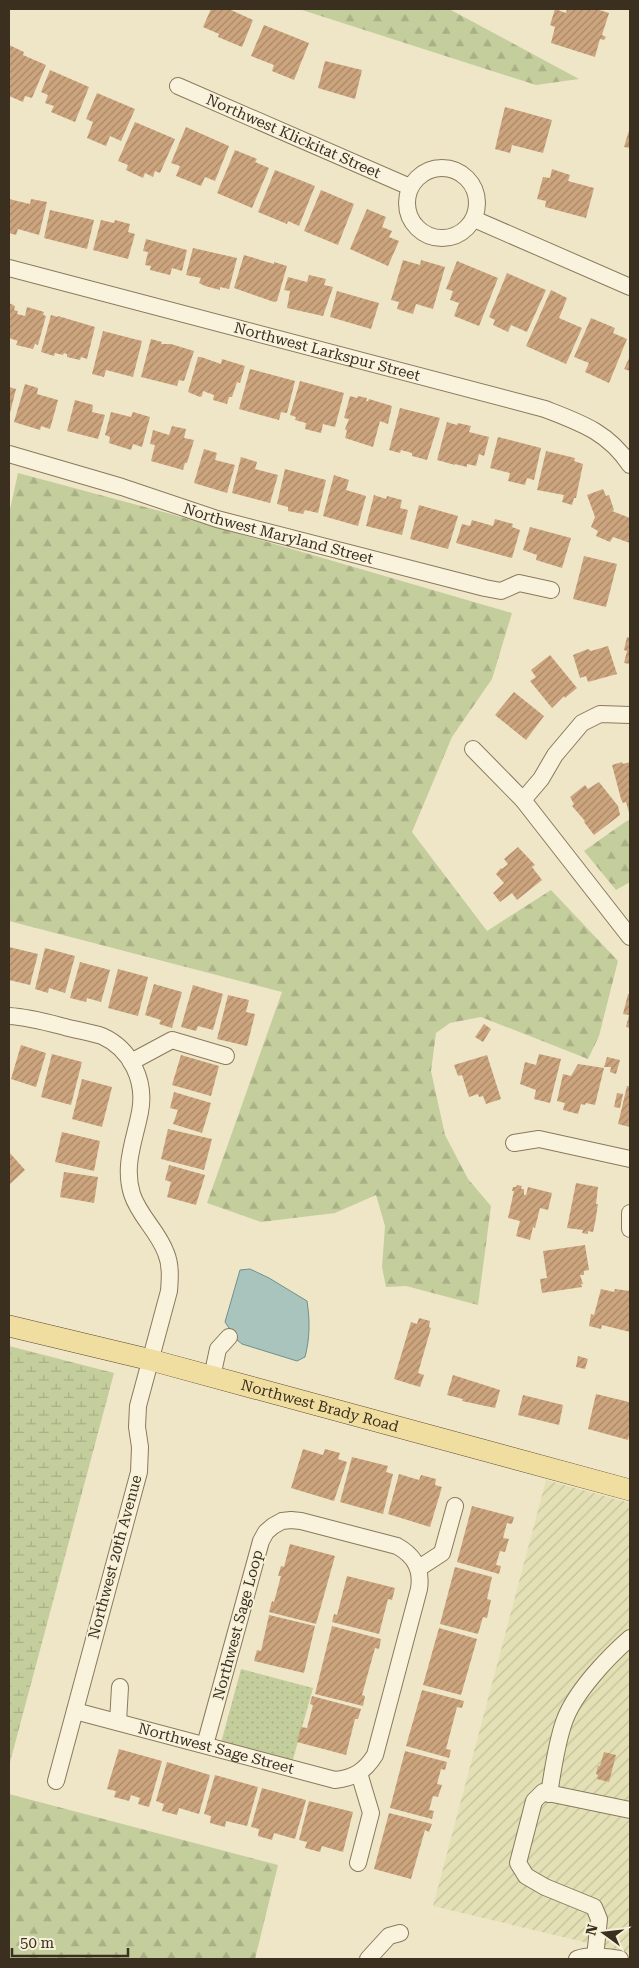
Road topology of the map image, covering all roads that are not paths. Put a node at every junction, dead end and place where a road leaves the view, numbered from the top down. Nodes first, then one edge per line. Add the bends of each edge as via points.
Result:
1 (178, 86) dead end
2 (410, 187) junction
3 (474, 219) junction
4 (9, 268) edge
5 (630, 287) edge
6 (9, 454) edge
7 (630, 465) edge
8 (551, 590) dead end
9 (630, 716) edge
10 (474, 750) dead end
11 (523, 800) junction
12 (630, 938) edge
13 (9, 1016) edge
14 (226, 1056) dead end
15 (131, 1062) junction
16 (514, 1143) dead end
17 (630, 1159) edge
18 (630, 1213) edge
19 (630, 1229) edge
20 (9, 1326) edge
21 (229, 1337) dead end
22 (150, 1360) junction
23 (212, 1377) junction
24 (630, 1490) edge
25 (455, 1506) dead end
26 (419, 1568) junction
27 (630, 1638) edge
28 (120, 1687) dead end
29 (75, 1711) junction
30 (118, 1722) junction
31 (205, 1745) junction
32 (359, 1774) junction
33 (56, 1781) dead end
34 (549, 1794) junction
35 (630, 1810) edge
36 (358, 1863) dead end
37 (400, 1933) dead end
38 (595, 1957) junction
39 (368, 1959) edge
40 (577, 1959) edge
41 (620, 1959) edge

1 - 2 street, Northwest Klickitat Street
2 - 3 street via 406,200 408,214 426,235 440,239 453,237
2 - 3 street via 431,169 444,167 458,171 469,179 476,192 478,206
3 - 5 street
4 - 7 street, Northwest Larkspur Street via 545,409 610,440
6 - 8 street, Northwest Maryland Street via 217,518 485,588 501,591 519,583
9 - 11 street via 600,714 582,724
10 - 11 street
11 - 12 street
13 - 15 street, Northwest 20th Avenue via 25,1016 102,1036 121,1048
14 - 15 street via 172,1040
15 - 22 street, Northwest 20th Avenue via 141,1088 140,1111 128,1167 131,1194 166,1252 170,1271 169,1290
16 - 17 street via 539,1139
18 - 19 street
20 - 22 main road, Northwest Brady Road
21 - 23 street via 218,1350
22 - 23 main road, Northwest Brady Road
22 - 29 street, Northwest 20th Avenue via 138,1406 139,1472
23 - 24 main road, Northwest Brady Road
25 - 26 street via 442,1553
26 - 31 street, Northwest Sage Loop via 407,1551 397,1546 301,1521 273,1526 261,1541
26 - 32 street via 419,1589 375,1755
27 - 34 street via 588,1681 564,1720
28 - 30 street
29 - 30 street, Northwest Sage Street
29 - 33 street, Northwest 20th Avenue
30 - 31 street, Northwest Sage Street
31 - 32 street, Northwest Sage Street via 335,1780
32 - 36 street via 370,1813
34 - 35 street
34 - 38 street via 543,1792 534,1802 518,1863 526,1876 545,1887 594,1907 599,1919
37 - 39 street via 389,1936
38 - 40 street
38 - 41 street

